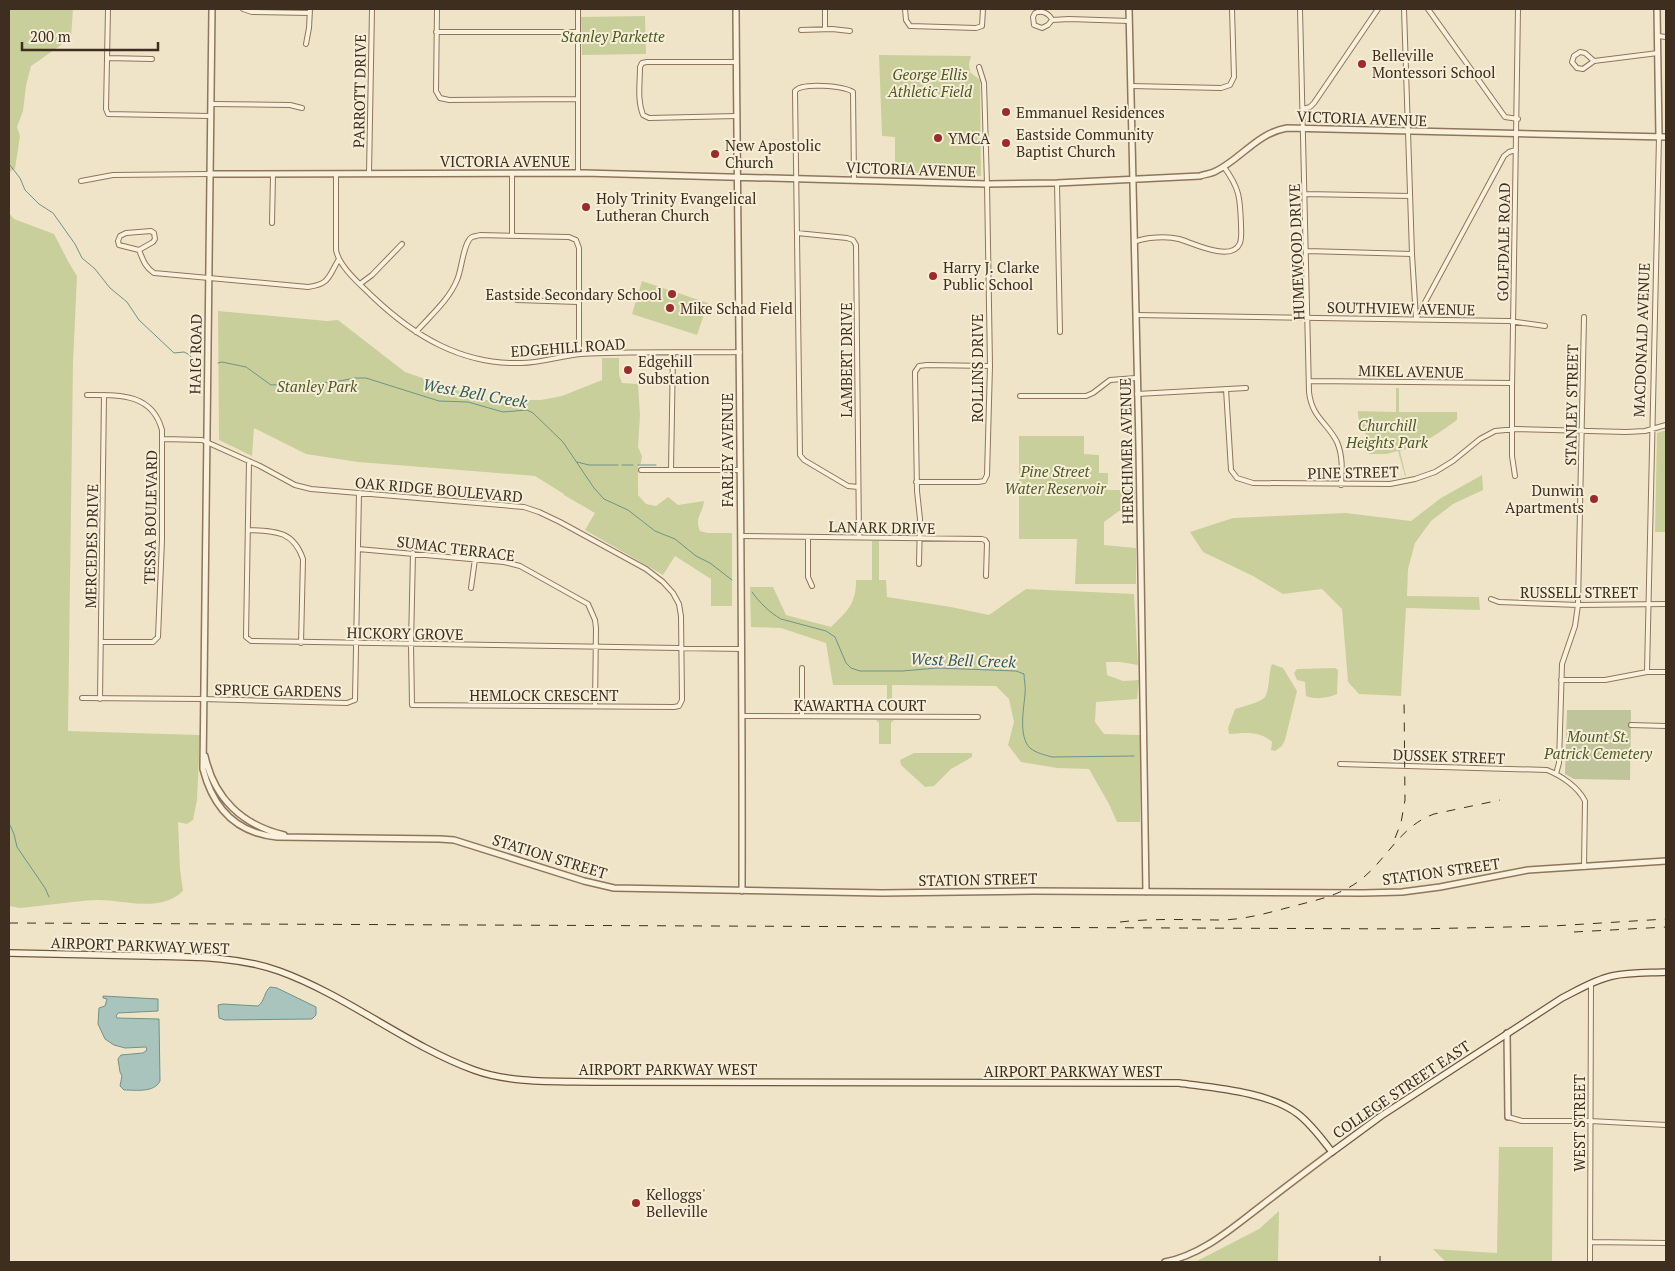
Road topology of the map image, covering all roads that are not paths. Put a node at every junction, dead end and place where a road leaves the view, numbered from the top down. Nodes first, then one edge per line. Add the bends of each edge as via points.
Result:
1 (108, 9) edge
2 (212, 9) edge
3 (243, 9) edge
4 (372, 9) edge
5 (436, 9) edge
6 (578, 9) edge
7 (736, 9) edge
8 (825, 9) edge
9 (905, 9) edge
10 (983, 9) edge
11 (1129, 9) edge
12 (1232, 9) edge
13 (1300, 9) edge
14 (1378, 9) edge
15 (1404, 9) edge
16 (1428, 9) edge
17 (1518, 9) edge
18 (1657, 9) edge
19 (310, 11) edge
20 (1052, 20) junction
21 (1129, 21) junction
22 (825, 29) junction
23 (801, 30) dead end
24 (850, 31) dead end
25 (436, 32) junction
26 (578, 32) junction
27 (1658, 36) junction
28 (1666, 37) edge
29 (306, 44) dead end
30 (1658, 53) junction
31 (107, 58) junction
32 (152, 59) dead end
33 (1594, 61) junction
34 (736, 62) junction
35 (979, 67) dead end
36 (1131, 86) junction
37 (578, 99) junction
38 (211, 104) junction
39 (302, 108) dead end
40 (1303, 109) junction
41 (210, 116) junction
42 (737, 116) junction
43 (1518, 119) junction
44 (1303, 128) junction
45 (1408, 132) junction
46 (1517, 134) junction
47 (1659, 137) junction
48 (1666, 137) edge
49 (1516, 150) junction
50 (1224, 167) junction
51 (578, 173) junction
52 (210, 174) junction
53 (273, 174) junction
54 (336, 174) junction
55 (370, 174) junction
56 (512, 174) junction
57 (738, 176) junction
58 (796, 178) junction
59 (854, 179) junction
60 (1132, 180) junction
61 (81, 181) dead end
62 (1057, 183) junction
63 (987, 184) junction
64 (1306, 194) junction
65 (1410, 196) junction
66 (272, 223) dead end
67 (797, 234) junction
68 (512, 236) junction
69 (1134, 242) junction
70 (402, 244) dead end
71 (139, 250) junction
72 (1307, 251) junction
73 (1412, 254) junction
74 (339, 259) junction
75 (209, 279) junction
76 (360, 284) junction
77 (518, 300) dead end
78 (578, 302) junction
79 (1136, 315) junction
80 (1584, 317) dead end
81 (1309, 318) junction
82 (1416, 319) junction
83 (1514, 322) junction
84 (1545, 326) dead end
85 (416, 332) junction
86 (1060, 332) dead end
87 (740, 352) junction
88 (673, 353) junction
89 (579, 354) junction
90 (990, 366) junction
91 (1136, 378) junction
92 (1309, 381) junction
93 (1512, 384) junction
94 (1246, 388) dead end
95 (1226, 389) junction
96 (1137, 394) junction
97 (88, 395) dead end
98 (104, 395) junction
99 (1020, 396) dead end
100 (1666, 425) edge
101 (1512, 429) junction
102 (1652, 429) junction
103 (1582, 431) junction
104 (163, 439) junction
105 (207, 442) junction
106 (249, 461) junction
107 (641, 470) dead end
108 (671, 470) junction
109 (740, 470) junction
110 (1515, 476) dead end
111 (916, 482) junction
112 (1341, 485) junction
113 (858, 487) junction
114 (359, 493) junction
115 (248, 530) junction
116 (740, 536) junction
117 (808, 537) junction
118 (858, 537) junction
119 (920, 538) junction
120 (358, 549) junction
121 (413, 553) junction
122 (475, 559) junction
123 (919, 564) dead end
124 (986, 576) dead end
125 (812, 586) dead end
126 (471, 588) dead end
127 (1492, 599) dead end
128 (1648, 603) junction
129 (1666, 604) edge
130 (1578, 605) junction
131 (101, 642) junction
132 (301, 643) junction
133 (357, 643) junction
134 (411, 644) junction
135 (595, 647) junction
136 (681, 649) junction
137 (742, 649) junction
138 (802, 668) dead end
139 (1646, 672) junction
140 (1666, 672) edge
141 (1561, 680) junction
142 (82, 698) dead end
143 (100, 698) junction
144 (203, 699) junction
145 (595, 706) junction
146 (742, 716) junction
147 (802, 716) junction
148 (978, 717) dead end
149 (1631, 725) dead end
150 (1666, 726) edge
151 (203, 746) junction
152 (1340, 764) dead end
153 (1556, 774) junction
154 (295, 838) junction
155 (1666, 861) edge
156 (1584, 867) junction
157 (742, 891) junction
158 (1146, 892) junction
159 (9, 953) edge
160 (1666, 972) edge
161 (1591, 983) junction
162 (1507, 1033) junction
163 (1508, 1117) joint
164 (1590, 1121) junction
165 (1666, 1125) edge
166 (1332, 1152) junction
167 (1590, 1242) junction
168 (1666, 1243) edge
169 (1165, 1262) edge
170 (1590, 1262) edge

1 - 31 street
2 - 38 street, HAIG ROAD
3 - 19 street via 252,12
4 - 55 street, PARROTT DRIVE
5 - 25 street
6 - 26 street
7 - 34 street, FARLEY AVENUE
8 - 22 street
9 - 10 street via 910,26 976,28 982,26
11 - 21 street, HERCHIMER AVENUE
12 - 36 street via 1234,77 1230,85 1220,88
13 - 40 street, HUMEWOOD DRIVE
14 - 40 street via 1314,103
15 - 45 street
16 - 43 street via 1505,117
17 - 43 street, GOLFDALE ROAD
18 - 27 street, MACDONALD AVENUE
19 - 29 street
20 - 20 street via 1048,14 1038,12 1033,22 1042,28
20 - 21 street
21 - 36 street, HERCHIMER AVENUE
22 - 23 street
22 - 24 street
25 - 26 street
25 - 37 street via 436,91 440,98
26 - 37 street
27 - 28 street
27 - 30 street, MACDONALD AVENUE
30 - 33 street
30 - 47 street, MACDONALD AVENUE
31 - 32 street
31 - 41 street via 108,114
33 - 33 street via 1580,52 1572,62 1583,69
34 - 42 street, FARLEY AVENUE
34 - 42 street via 642,64 640,107 649,118
35 - 63 street, ROLLINS DRIVE via 984,83
36 - 60 street, HERCHIMER AVENUE
37 - 51 street
38 - 39 street
38 - 41 street, HAIG ROAD
40 - 44 street, HUMEWOOD DRIVE
41 - 52 street, HAIG ROAD
42 - 57 street, FARLEY AVENUE
43 - 46 street, GOLFDALE ROAD
44 - 45 street, VICTORIA AVENUE
44 - 50 street, VICTORIA AVENUE via 1280,129 1263,136
44 - 64 street, HUMEWOOD DRIVE
45 - 46 street, VICTORIA AVENUE
45 - 65 street
46 - 47 street, VICTORIA AVENUE
46 - 49 street, GOLFDALE ROAD
47 - 48 street, VICTORIA AVENUE
47 - 102 street, MACDONALD AVENUE
49 - 82 street via 1504,156
49 - 83 street, GOLFDALE ROAD
50 - 60 street, VICTORIA AVENUE via 1200,176
50 - 69 street via 1238,189 1240,245 1223,252 1178,239
51 - 56 street, VICTORIA AVENUE
51 - 57 street, VICTORIA AVENUE
52 - 53 street, VICTORIA AVENUE
52 - 61 street, VICTORIA AVENUE via 113,175
52 - 75 street, HAIG ROAD
53 - 54 street, VICTORIA AVENUE
53 - 66 street
54 - 55 street, VICTORIA AVENUE
54 - 74 street via 336,250
55 - 56 street, VICTORIA AVENUE
56 - 68 street
57 - 58 street, VICTORIA AVENUE
57 - 87 street, FARLEY AVENUE
58 - 59 street, VICTORIA AVENUE
58 - 59 street via 795,91 802,86 827,86 853,92
58 - 67 street
59 - 63 street, VICTORIA AVENUE
60 - 62 street, VICTORIA AVENUE
60 - 69 street, HERCHIMER AVENUE
62 - 63 street, VICTORIA AVENUE
62 - 86 street
63 - 90 street, ROLLINS DRIVE
64 - 65 street
64 - 72 street, HUMEWOOD DRIVE
65 - 73 street
67 - 113 street via 800,455 848,486
67 - 113 street, LAMBERT DRIVE via 847,238 856,245
68 - 78 street via 569,237 576,240 579,248
68 - 85 street via 480,235 471,238 466,245 462,269 448,296
69 - 79 street, HERCHIMER AVENUE
70 - 76 street
71 - 71 street via 155,239 151,231 120,236 119,245
71 - 75 street via 143,262 154,273
72 - 73 street
72 - 81 street, HUMEWOOD DRIVE
73 - 82 street
74 - 75 street via 328,279 320,285 308,287
74 - 76 street, EDGEHILL ROAD
75 - 105 street, HAIG ROAD
76 - 85 street, EDGEHILL ROAD
77 - 78 street
78 - 89 street
79 - 81 street, SOUTHVIEW AVENUE
79 - 91 street, HERCHIMER AVENUE
80 - 103 street, STANLEY STREET
81 - 82 street, SOUTHVIEW AVENUE
81 - 92 street, HUMEWOOD DRIVE
82 - 83 street, SOUTHVIEW AVENUE
83 - 84 street, SOUTHVIEW AVENUE
83 - 93 street, GOLFDALE ROAD
85 - 89 street, EDGEHILL ROAD via 446,349 474,359 526,363
87 - 88 street, EDGEHILL ROAD
87 - 109 street, FARLEY AVENUE
88 - 89 street, EDGEHILL ROAD
88 - 108 street
90 - 111 street, ROLLINS DRIVE via 987,475 984,481
90 - 111 street via 927,365 919,366 915,372
91 - 96 street, HERCHIMER AVENUE
91 - 99 street via 1110,380 1086,396
92 - 93 street, MIKEL AVENUE
92 - 112 street, HUMEWOOD DRIVE via 1314,411 1339,447
93 - 101 street, GOLFDALE ROAD
94 - 95 street
95 - 96 street
95 - 112 street, PINE STREET via 1230,466 1237,478 1253,483
96 - 158 street, HERCHIMER AVENUE
97 - 98 street, TESSA BOULEVARD
98 - 104 street, TESSA BOULEVARD via 130,397 149,408 160,422
98 - 131 street, MERCEDES DRIVE
100 - 102 street, PINE STREET
101 - 103 street, PINE STREET
101 - 110 street, GOLFDALE ROAD
101 - 112 street, PINE STREET via 1488,434 1445,466 1420,478 1390,484
102 - 103 street, PINE STREET
102 - 128 street, MACDONALD AVENUE
103 - 130 street, STANLEY STREET
104 - 105 street, OAK RIDGE BOULEVARD
104 - 131 street, TESSA BOULEVARD via 158,637 153,642
105 - 106 street, OAK RIDGE BOULEVARD
105 - 144 street, HAIG ROAD
106 - 114 street, OAK RIDGE BOULEVARD via 303,488
106 - 115 street, HICKORY GROVE
107 - 108 street
108 - 109 street
109 - 116 street, FARLEY AVENUE
111 - 119 street
113 - 118 street, LAMBERT DRIVE
114 - 120 street, SPRUCE GARDENS
114 - 136 street, OAK RIDGE BOULEVARD via 524,507 539,512 646,569 663,582 679,604
115 - 132 street via 282,534 290,538 300,551 303,559
115 - 132 street, HICKORY GROVE via 246,637 250,641
116 - 117 street, LANARK DRIVE
116 - 137 street, FARLEY AVENUE
117 - 118 street, LANARK DRIVE
117 - 125 street via 808,577
118 - 119 street, LANARK DRIVE
119 - 123 street
119 - 124 street, LANARK DRIVE via 985,540
120 - 121 street, SUMAC TERRACE
120 - 133 street, SPRUCE GARDENS
121 - 122 street, SUMAC TERRACE
121 - 134 street
122 - 126 street
122 - 135 street, SUMAC TERRACE via 520,566 588,604 595,620
127 - 130 street, RUSSELL STREET via 1499,602
128 - 129 street, RUSSELL STREET
128 - 130 street, RUSSELL STREET
128 - 139 street, MACDONALD AVENUE
130 - 141 street, STANLEY STREET via 1575,626 1562,664
131 - 143 street, MERCEDES DRIVE
132 - 133 street, HICKORY GROVE
133 - 134 street, HICKORY GROVE
133 - 144 street, SPRUCE GARDENS via 355,700 347,703
134 - 135 street, HICKORY GROVE
134 - 145 street, HEMLOCK CRESCENT via 412,705
135 - 136 street, HICKORY GROVE
135 - 145 street, SUMAC TERRACE
136 - 137 street, HICKORY GROVE
136 - 145 street, HEMLOCK CRESCENT via 682,700 679,706
137 - 146 street, FARLEY AVENUE
138 - 147 street
139 - 140 street
139 - 141 street via 1614,679
141 - 153 street, STANLEY STREET
142 - 143 street, SPRUCE GARDENS
143 - 144 street, SPRUCE GARDENS
144 - 151 street, STATION STREET
146 - 147 street, KAWARTHA COURT
146 - 157 street, FARLEY AVENUE
147 - 148 street, KAWARTHA COURT
149 - 150 street
151 - 154 street, STATION STREET via 217,788 232,808 258,826
151 - 154 street, STATION STREET via 206,782 212,797 226,814 249,831 263,836
152 - 153 street, DUSSEK STREET via 1547,770
153 - 156 street via 1580,792 1585,801
154 - 157 street, STATION STREET via 454,840 614,888
155 - 156 street, STATION STREET
156 - 158 street, STATION STREET via 1528,870 1402,892
157 - 158 street, STATION STREET
159 - 166 main road, AIRPORT PARKWAY WEST via 182,957 244,962 278,970 440,1055 494,1075 598,1082 1179,1083 1228,1089 1281,1105 1298,1114
160 - 161 main road, COLLEGE STREET EAST via 1626,973
161 - 162 main road, COLLEGE STREET EAST
161 - 164 street, WEST STREET
162 - 163 street
162 - 166 main road, COLLEGE STREET EAST
163 - 164 street
164 - 165 street
164 - 167 street, WEST STREET
166 - 169 street, COLLEGE STREET EAST via 1198,1250 1178,1260
167 - 168 street
167 - 170 street, WEST STREET

